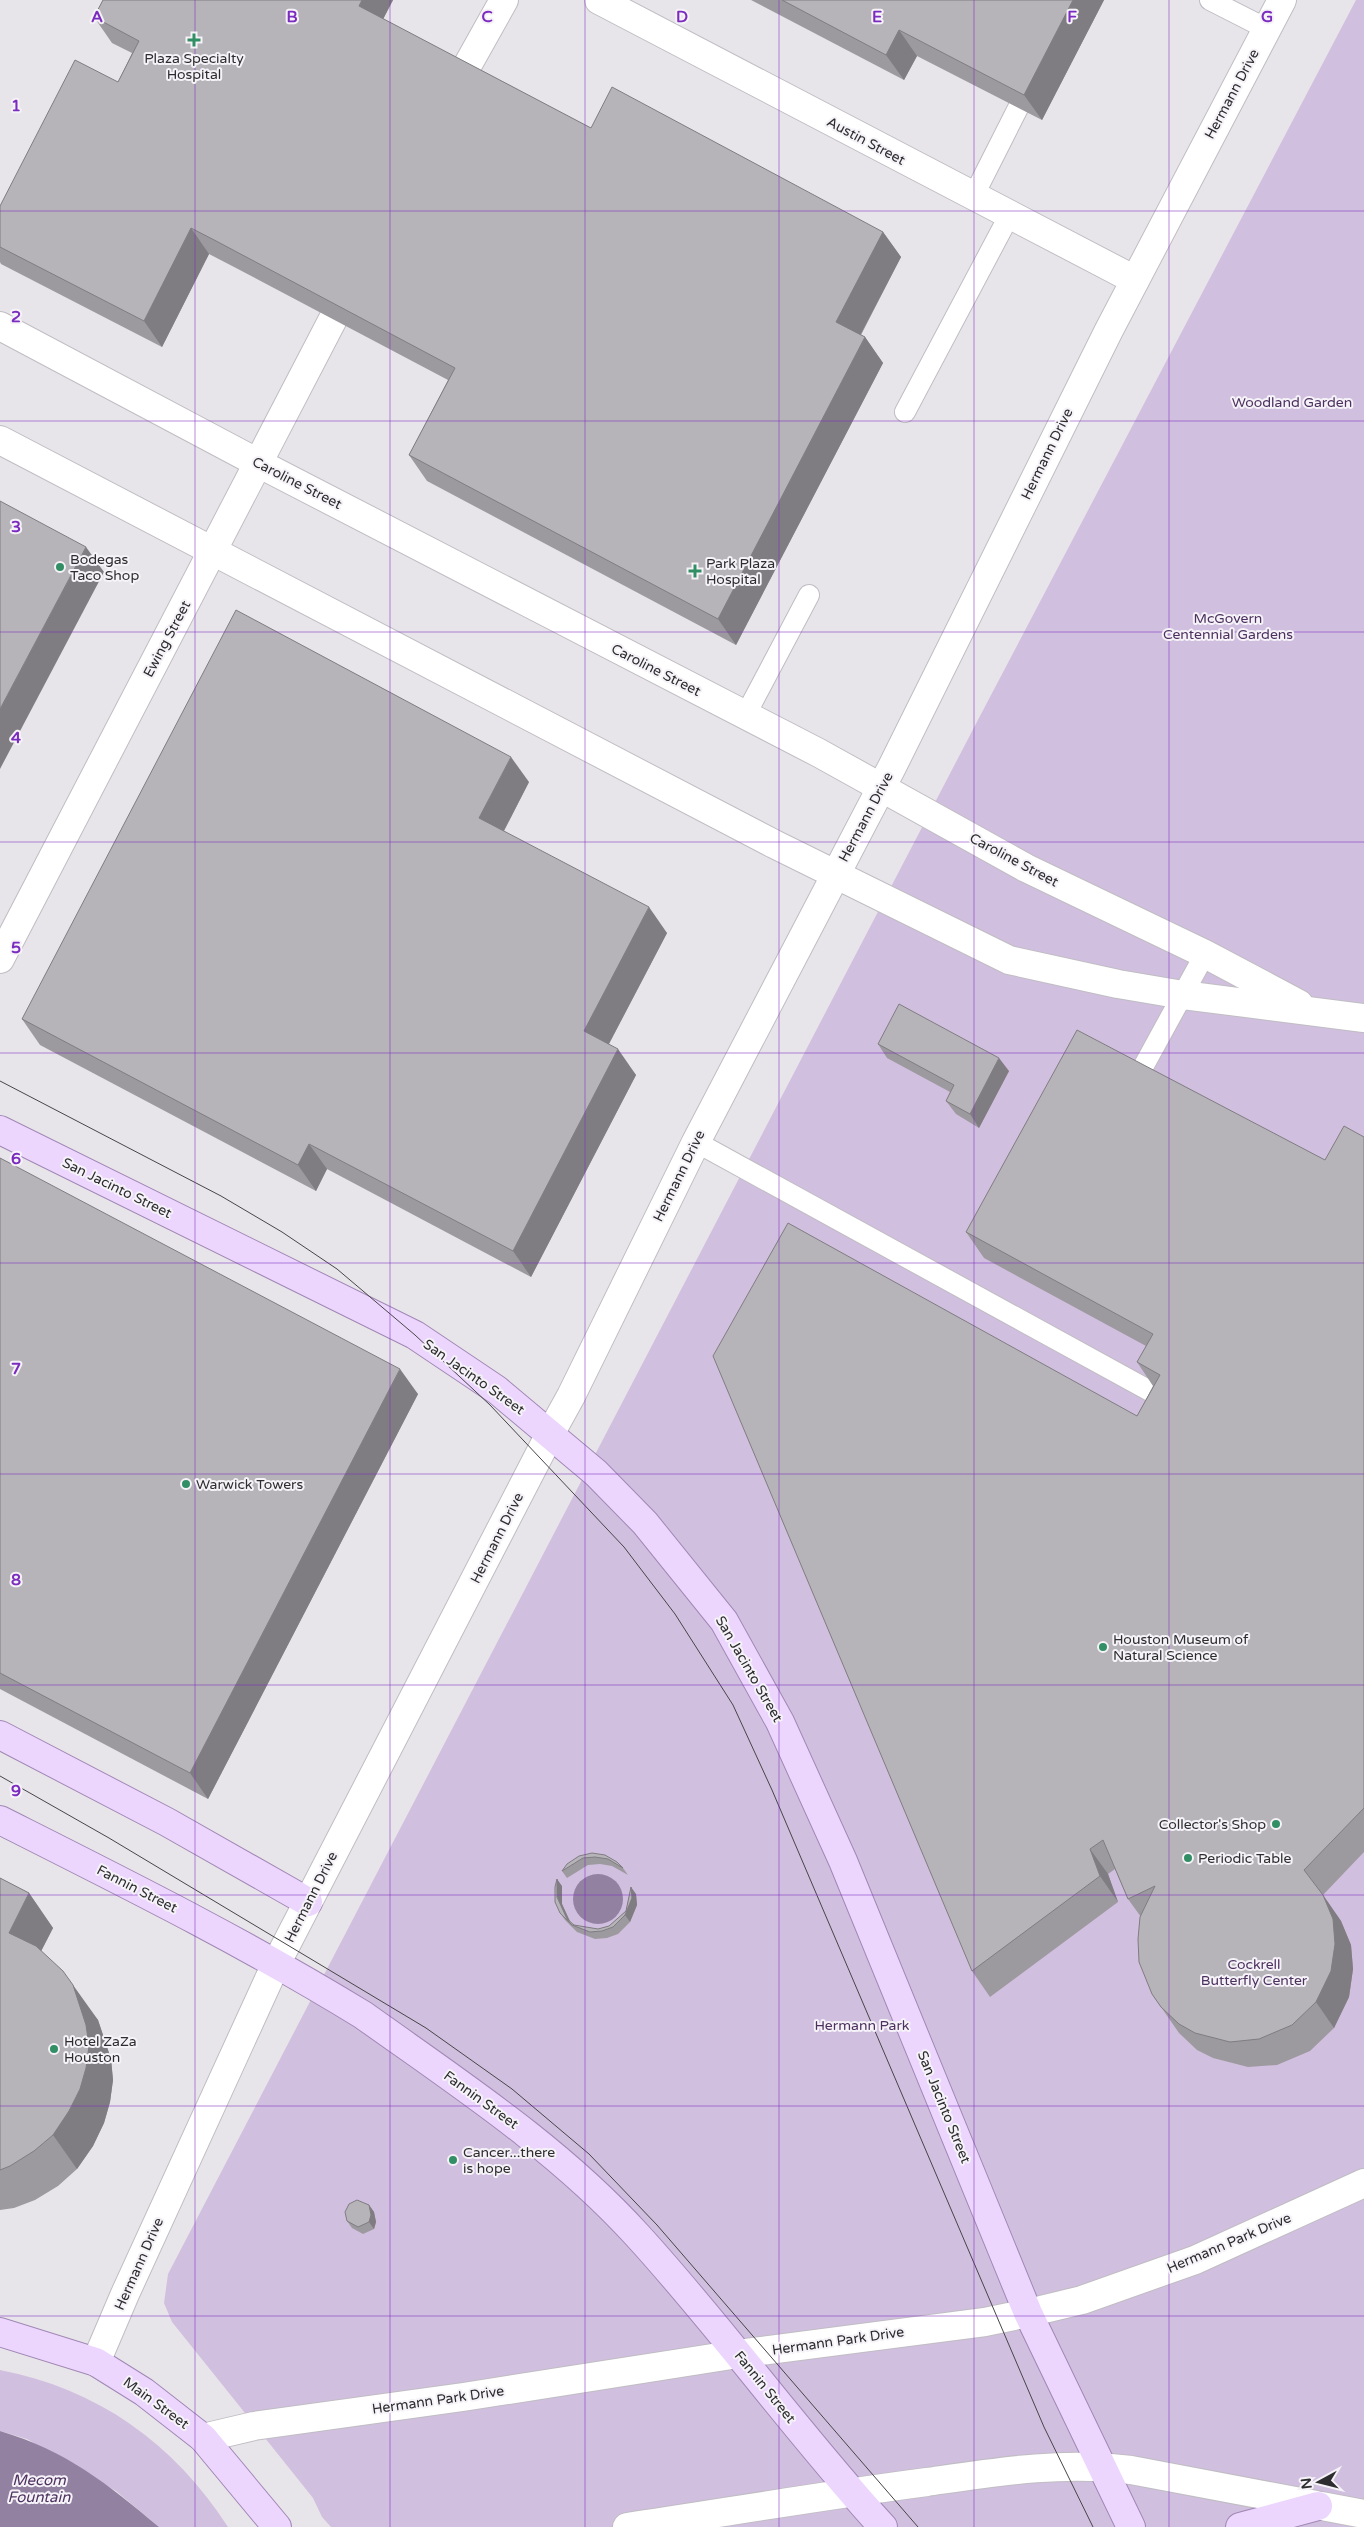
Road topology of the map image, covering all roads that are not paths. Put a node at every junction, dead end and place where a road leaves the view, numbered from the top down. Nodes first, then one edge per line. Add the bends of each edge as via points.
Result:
1 (504, 0) edge
2 (599, 0) edge
3 (1210, 0) edge
4 (1282, 0) edge
5 (1266, 29) junction
6 (462, 76) edge
7 (1018, 108) edge
8 (973, 197) junction
9 (1009, 216) junction
10 (1135, 280) junction
11 (333, 319) edge
12 (0, 326) edge
13 (905, 412) dead end
14 (0, 440) edge
15 (258, 464) junction
16 (212, 550) junction
17 (809, 595) dead end
18 (745, 716) junction
19 (881, 787) junction
20 (835, 875) junction
21 (1205, 954) junction
22 (0, 959) edge
23 (1183, 995) junction
24 (1314, 1011) junction
25 (1364, 1018) edge
26 (1142, 1069) edge
27 (0, 1130) edge
28 (696, 1142) junction
29 (1150, 1391) edge
30 (550, 1434) junction
31 (0, 1735) edge
32 (0, 1820) edge
33 (308, 1902) junction
34 (275, 1966) junction
35 (1364, 2183) edge
36 (1028, 2313) junction
37 (0, 2332) edge
38 (738, 2354) junction
39 (96, 2362) junction
40 (203, 2438) junction
41 (1102, 2466) junction
42 (851, 2493) junction
43 (1318, 2506) junction
44 (1364, 2514) edge
45 (277, 2527) edge
46 (627, 2527) edge
47 (883, 2527) edge
48 (1131, 2527) edge
49 (1240, 2527) edge

1 - 6 street
2 - 8 street, Austin Street
3 - 5 lane
4 - 5 street, Hermann Drive
5 - 10 street, Hermann Drive
7 - 8 lane
8 - 9 street, Austin Street
9 - 10 street, Austin Street
9 - 13 lane
10 - 19 street, Hermann Drive
11 - 15 street, Ewing Street
12 - 15 street, Caroline Street
14 - 16 street, Caroline Street
15 - 16 street, Ewing Street
15 - 18 street, Caroline Street
16 - 20 street, Caroline Street
16 - 22 street, Ewing Street
17 - 18 lane
18 - 19 street, Caroline Street
19 - 20 street, Hermann Drive
19 - 21 street, Caroline Street via 1026,868
20 - 23 street, Caroline Street via 1009,960
20 - 28 street, Hermann Drive
21 - 23 lane
21 - 24 street, Caroline Street
23 - 24 street, Caroline Street
23 - 26 lane
24 - 25 street, Caroline Street
27 - 30 main road, San Jacinto Street via 415,1335 497,1390
28 - 29 lane
28 - 30 street, Hermann Drive
30 - 33 street, Hermann Drive
30 - 36 main road, San Jacinto Street via 596,1473 645,1523 718,1613 780,1722 843,1861
31 - 33 main road via 166,1822
32 - 34 main road, Fannin Street via 201,1921
33 - 34 street, Hermann Drive
34 - 38 main road, Fannin Street via 363,2015 548,2149 636,2234
34 - 39 street, Hermann Drive
35 - 36 street, Hermann Park Drive via 1195,2260 1082,2300
36 - 38 street, Hermann Park Drive via 985,2322
36 - 41 main road, San Jacinto Street
37 - 39 main road, Main Street
38 - 40 street, Hermann Park Drive via 254,2426
38 - 42 main road, Fannin Street
39 - 40 main road, Main Street via 144,2392
40 - 45 main road, Main Street
41 - 42 street via 1040,2466
41 - 43 street
41 - 48 main road, San Jacinto Street
42 - 46 street
42 - 47 main road, Fannin Street
43 - 44 street
43 - 49 main road

